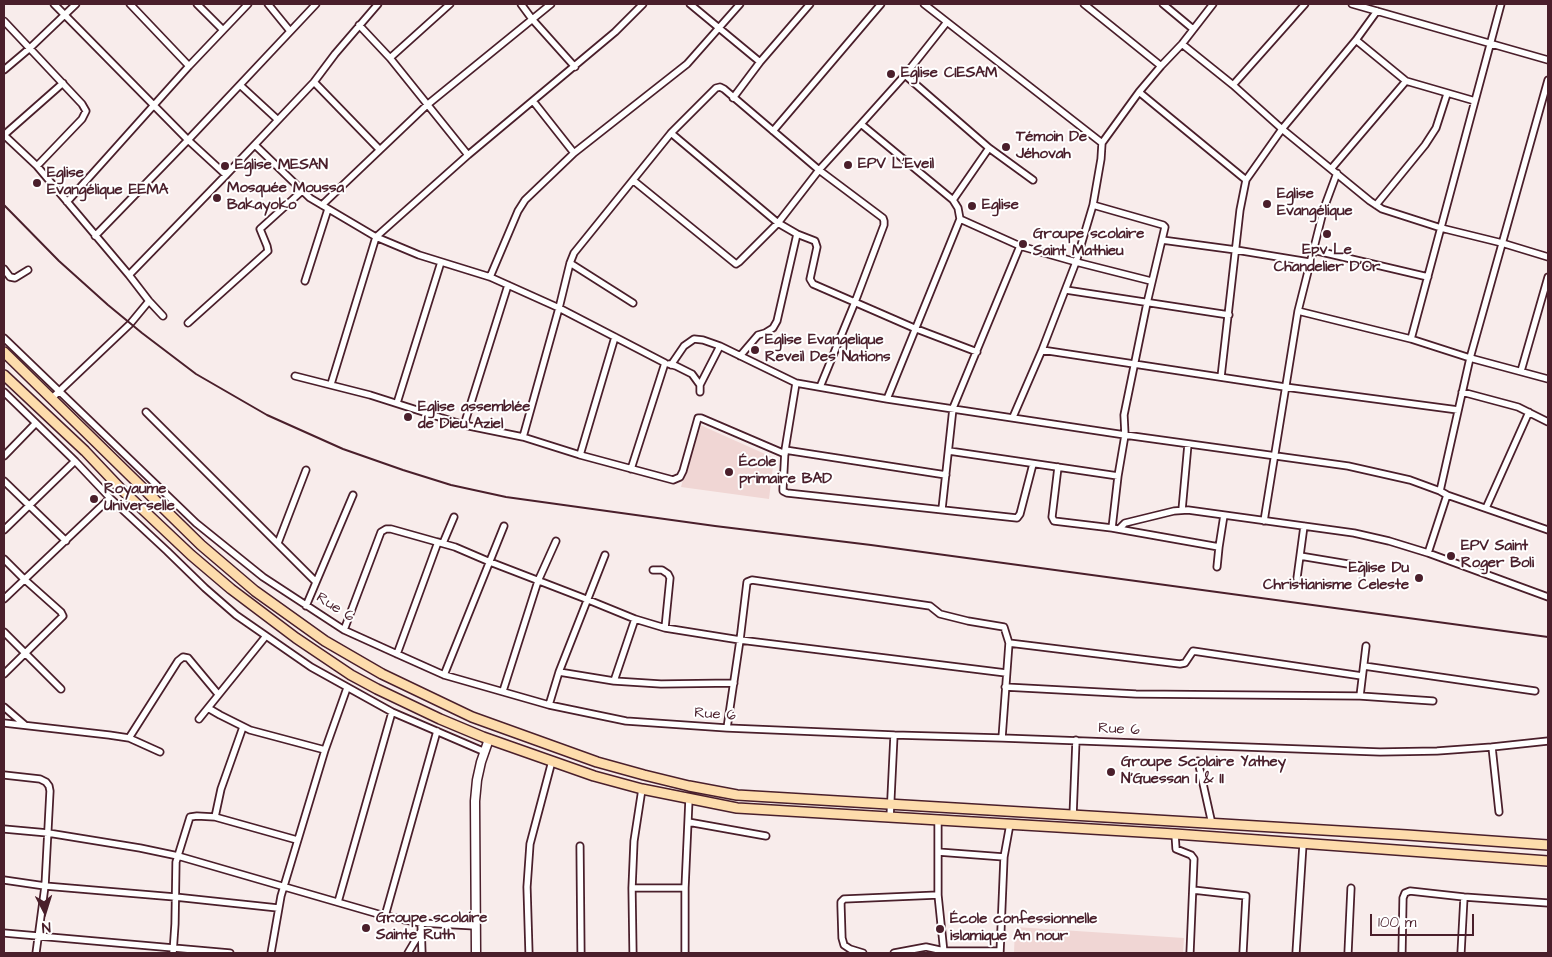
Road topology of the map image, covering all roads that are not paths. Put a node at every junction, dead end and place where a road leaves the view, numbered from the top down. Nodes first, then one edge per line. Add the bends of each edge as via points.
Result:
1 (54, 4) edge
2 (76, 4) edge
3 (130, 4) edge
4 (197, 4) edge
5 (248, 4) edge
6 (268, 4) edge
7 (316, 4) edge
8 (378, 4) edge
9 (450, 4) edge
10 (521, 4) edge
11 (551, 4) edge
12 (643, 4) edge
13 (690, 4) edge
14 (740, 4) edge
15 (810, 4) edge
16 (881, 4) edge
17 (924, 4) edge
18 (1084, 4) edge
19 (1163, 4) edge
20 (1213, 4) edge
21 (1305, 4) edge
22 (1352, 4) edge
23 (1501, 4) edge
24 (1377, 11) junction
25 (64, 15) junction
26 (532, 20) junction
27 (4, 21) edge
28 (947, 22) junction
29 (359, 25) junction
30 (720, 27) junction
31 (1193, 29) junction
32 (223, 30) junction
33 (290, 31) junction
34 (1356, 40) junction
35 (1182, 44) junction
36 (1490, 44) junction
37 (30, 48) junction
38 (390, 58) junction
39 (1548, 60) edge
40 (760, 62) junction
41 (190, 66) junction
42 (1161, 66) junction
43 (574, 67) junction
44 (4, 70) edge
45 (905, 75) junction
46 (1548, 80) edge
47 (314, 82) junction
48 (1406, 82) junction
49 (63, 83) junction
50 (240, 85) junction
51 (1232, 85) junction
52 (1139, 92) junction
53 (1447, 94) junction
54 (733, 98) junction
55 (533, 101) junction
56 (1475, 101) junction
57 (427, 105) junction
58 (154, 106) junction
59 (278, 120) junction
60 (861, 124) junction
61 (1282, 129) junction
62 (773, 131) junction
63 (671, 133) junction
64 (4, 135) edge
65 (188, 140) junction
66 (1102, 144) junction
67 (255, 145) junction
68 (989, 148) junction
69 (380, 149) junction
70 (574, 153) junction
71 (468, 156) junction
72 (37, 166) junction
73 (1331, 169) junction
74 (819, 170) junction
75 (1337, 173) junction
76 (226, 175) junction
77 (1033, 180) dead end
78 (1246, 180) junction
79 (634, 181) junction
80 (302, 191) junction
81 (954, 200) junction
82 (67, 202) junction
83 (1093, 204) junction
84 (322, 205) junction
85 (1376, 205) junction
86 (328, 209) junction
87 (960, 219) junction
88 (778, 223) junction
89 (1441, 228) junction
90 (797, 234) junction
91 (95, 236) junction
92 (376, 237) junction
93 (1162, 240) junction
94 (1502, 243) junction
95 (1020, 246) junction
96 (1236, 250) junction
97 (1313, 250) junction
98 (1548, 257) edge
99 (441, 262) junction
100 (1076, 262) junction
101 (1309, 262) junction
102 (570, 263) junction
103 (4, 269) edge
104 (28, 270) dead end
105 (129, 275) junction
106 (490, 277) junction
107 (1428, 277) junction
108 (1548, 277) edge
109 (305, 281) dead end
110 (1151, 281) junction
111 (508, 285) junction
112 (1066, 290) junction
113 (149, 301) junction
114 (854, 302) junction
115 (633, 303) dead end
116 (1147, 303) junction
117 (559, 308) junction
118 (1298, 311) junction
119 (1229, 314) junction
120 (163, 316) dead end
121 (188, 324) dead end
122 (914, 328) junction
123 (615, 337) junction
124 (4, 338) edge
125 (1411, 339) junction
126 (720, 346) junction
127 (1042, 350) junction
128 (4, 352) edge
129 (977, 352) junction
130 (740, 356) junction
131 (1470, 358) junction
132 (668, 364) junction
133 (1135, 364) junction
134 (1521, 371) junction
135 (4, 375) edge
136 (295, 376) dead end
137 (1221, 377) junction
138 (1548, 378) edge
139 (796, 383) junction
140 (331, 384) junction
141 (700, 385) junction
142 (820, 387) junction
143 (1285, 387) junction
144 (59, 391) junction
145 (4, 392) edge
146 (700, 392) dead end
147 (1462, 392) junction
148 (51, 399) junction
149 (887, 399) junction
150 (397, 403) junction
151 (954, 408) junction
152 (1458, 410) junction
153 (146, 412) dead end
154 (1529, 412) junction
155 (1013, 417) junction
156 (1548, 422) edge
157 (36, 423) junction
158 (464, 425) junction
159 (1125, 436) junction
160 (523, 437) junction
161 (1188, 444) junction
162 (949, 451) junction
163 (785, 452) junction
164 (580, 455) junction
165 (1275, 455) junction
166 (4, 456) edge
167 (75, 461) junction
168 (1033, 464) junction
169 (1058, 467) junction
170 (306, 470) dead end
171 (631, 470) junction
172 (946, 475) junction
173 (1118, 476) junction
174 (4, 481) edge
175 (1440, 492) junction
176 (353, 495) dead end
177 (1447, 495) junction
178 (110, 498) junction
179 (30, 505) junction
180 (1486, 508) junction
181 (942, 509) junction
182 (1182, 510) junction
183 (1224, 515) junction
184 (454, 517) dead end
185 (1264, 521) junction
186 (504, 526) dead end
187 (1304, 526) junction
188 (1112, 528) junction
189 (1119, 529) junction
190 (4, 530) edge
191 (1548, 530) edge
192 (66, 541) junction
193 (556, 541) dead end
194 (278, 543) junction
195 (441, 543) junction
196 (1218, 547) junction
197 (1428, 553) junction
198 (604, 555) dead end
199 (1300, 556) junction
200 (4, 560) edge
201 (490, 562) junction
202 (1360, 566) dead end
203 (1217, 567) dead end
204 (653, 570) dead end
205 (1297, 578) dead end
206 (24, 579) junction
207 (538, 581) junction
208 (316, 582) junction
209 (1548, 597) edge
210 (4, 599) edge
211 (586, 599) junction
212 (306, 606) junction
213 (635, 619) junction
214 (665, 628) junction
215 (344, 630) junction
216 (4, 632) edge
217 (266, 636) junction
218 (740, 640) junction
219 (1009, 643) junction
220 (1366, 646) dead end
221 (24, 654) junction
222 (397, 654) junction
223 (1364, 666) junction
224 (558, 672) junction
225 (1006, 673) junction
226 (4, 674) edge
227 (444, 675) junction
228 (1362, 676) junction
229 (614, 681) junction
230 (734, 683) junction
231 (1005, 687) junction
232 (347, 688) junction
233 (61, 689) dead end
234 (503, 691) junction
235 (1535, 691) dead end
236 (218, 694) junction
237 (1360, 696) junction
238 (1433, 701) dead end
239 (549, 705) junction
240 (4, 707) edge
241 (208, 708) junction
242 (392, 712) junction
243 (199, 719) dead end
244 (4, 723) edge
245 (25, 725) junction
246 (243, 727) junction
247 (727, 728) junction
248 (437, 731) junction
249 (894, 735) junction
250 (128, 738) junction
251 (1002, 738) junction
252 (489, 739) junction
253 (1076, 740) junction
254 (1548, 741) edge
255 (1492, 747) junction
256 (325, 750) junction
257 (160, 752) dead end
258 (485, 752) junction
259 (552, 761) junction
260 (1198, 761) dead end
261 (4, 775) edge
262 (642, 790) junction
263 (690, 799) junction
264 (890, 805) junction
265 (1499, 812) dead end
266 (1073, 816) junction
267 (216, 818) junction
268 (890, 818) junction
269 (938, 820) junction
270 (688, 822) junction
271 (1010, 824) junction
272 (1212, 824) junction
273 (4, 829) edge
274 (48, 833) junction
275 (1176, 834) junction
276 (766, 836) dead end
277 (298, 840) junction
278 (1303, 844) junction
279 (1548, 845) edge
280 (580, 846) dead end
281 (938, 852) junction
282 (178, 856) junction
283 (1004, 857) junction
284 (1546, 861) edge
285 (4, 880) edge
286 (45, 886) junction
287 (284, 886) junction
288 (632, 888) junction
289 (685, 888) junction
290 (1351, 888) dead end
291 (1193, 890) junction
292 (938, 895) junction
293 (175, 897) junction
294 (1464, 897) junction
295 (338, 902) junction
296 (1548, 903) edge
297 (278, 908) junction
298 (385, 916) junction
299 (421, 923) junction
300 (475, 926) junction
301 (421, 931) junction
302 (4, 933) edge
303 (38, 937) junction
304 (173, 951) edge
305 (944, 952) edge
306 (1000, 952) edge
307 (36, 953) edge
308 (230, 953) edge
309 (271, 953) edge
310 (408, 953) edge
311 (422, 953) edge
312 (476, 953) edge
313 (528, 953) edge
314 (581, 953) edge
315 (633, 953) edge
316 (685, 953) edge
317 (863, 953) edge
318 (894, 953) edge
319 (1190, 953) edge
320 (1243, 953) edge
321 (1296, 953) edge
322 (1348, 953) edge
323 (1402, 953) edge
324 (1461, 953) edge

1 - 25 street
2 - 25 street
3 - 41 street
4 - 32 street
5 - 32 street
6 - 33 street
7 - 33 street
8 - 29 street
9 - 38 street
10 - 26 street
11 - 26 street
12 - 43 street
13 - 30 street
14 - 30 street
15 - 40 street
16 - 62 street
17 - 28 street
18 - 42 street
19 - 31 street
20 - 31 street
21 - 51 street
22 - 24 street
23 - 36 street
24 - 34 street
24 - 36 street
25 - 37 street
25 - 58 street
26 - 43 street
26 - 57 street
27 - 37 street
28 - 45 street
28 - 66 street
29 - 38 street
29 - 47 street
30 - 40 street
30 - 70 street via 686,64
31 - 35 street
32 - 41 street
33 - 50 street
34 - 48 street
34 - 61 street
35 - 42 street
35 - 51 street
36 - 39 street
36 - 56 street
37 - 44 street
37 - 49 street
38 - 57 street
40 - 54 street
41 - 58 street
42 - 52 street
43 - 55 street
45 - 60 street
45 - 68 street
46 - 94 street
47 - 59 street
47 - 69 street
48 - 53 street
48 - 73 street
49 - 64 street
49 - 72 street via 85,108 85,115
50 - 59 street
50 - 65 street
51 - 61 street
52 - 66 street
52 - 78 street
53 - 56 street
53 - 85 street via 1439,119 1425,145
54 - 62 street
54 - 63 street via 724,88 716,88
55 - 70 street
55 - 71 street
56 - 89 street
57 - 69 street
57 - 71 street
58 - 65 street
58 - 82 street
59 - 67 street
60 - 74 street
60 - 81 street
61 - 73 street
61 - 78 street
62 - 74 street
63 - 79 street
63 - 88 street
64 - 72 street
65 - 76 street
65 - 91 street
66 - 83 street
67 - 76 street
67 - 80 street
68 - 77 street
68 - 81 street
69 - 84 street
70 - 106 street via 520,205
71 - 92 street
72 - 82 street
73 - 75 street
74 - 88 street
74 - 114 street via 884,221
75 - 85 street
75 - 97 street
76 - 105 street
78 - 96 street
79 - 88 street via 736,264
79 - 102 street via 574,253
80 - 84 street
80 - 121 street via 260,229 268,251
81 - 87 street
82 - 91 street
83 - 93 street via 1163,225
83 - 100 street
84 - 86 street
85 - 89 street
86 - 92 street
86 - 109 street
87 - 95 street
87 - 122 street
88 - 90 street
89 - 94 street
89 - 107 street
90 - 114 street via 817,244 810,279 813,284
90 - 130 street via 777,321 773,328 758,335
91 - 105 street
92 - 99 street
92 - 140 street
93 - 96 street
93 - 110 street
94 - 98 street
94 - 131 street
95 - 100 street
95 - 129 street
96 - 101 street
96 - 119 street
97 - 101 street
97 - 107 street
99 - 106 street
99 - 150 street
100 - 110 street
100 - 112 street
101 - 118 street
102 - 115 street
102 - 117 street
103 - 104 street via 15,278
105 - 113 street
106 - 111 street
107 - 125 street
108 - 134 street
110 - 116 street
111 - 117 street
111 - 158 street
112 - 116 street
112 - 127 street
113 - 120 street
113 - 144 street via 130,324
114 - 122 street
114 - 142 street
116 - 119 street
116 - 133 street
117 - 123 street
117 - 160 street
118 - 125 street
118 - 143 street
119 - 137 street
122 - 129 street
122 - 149 street
123 - 132 street
123 - 164 street
124 - 144 street, Rue 6
125 - 131 street
126 - 130 street
126 - 132 street via 694,339
126 - 141 street
127 - 133 street
127 - 155 street
128 - 148 main road
129 - 151 street
130 - 139 street
131 - 134 street
131 - 147 street
132 - 141 street via 692,374
132 - 171 street
133 - 137 street
133 - 159 street via 1124,415
134 - 138 street
135 - 252 main road via 191,555 276,624 377,689
136 - 140 street
137 - 143 street
139 - 142 street
139 - 163 street
140 - 150 street
141 - 146 street
142 - 149 street
143 - 152 street
143 - 165 street
144 - 148 street
144 - 212 street, Rue 6 via 196,523 263,577
145 - 157 street
147 - 152 street
147 - 154 street
148 - 264 main road via 201,545 255,591 325,641 382,674 472,716 597,762 644,775 737,795
149 - 151 street
150 - 158 street
151 - 155 street
151 - 162 street
152 - 175 street
153 - 194 street
154 - 156 street
154 - 180 street
155 - 159 street
157 - 166 street
157 - 167 street
158 - 160 street
159 - 161 street
159 - 173 street
160 - 164 street
161 - 165 street
161 - 182 street
162 - 168 street
162 - 172 street
163 - 171 street via 701,418 697,420 680,477 673,480
163 - 172 street
163 - 181 street via 783,492
164 - 171 street
165 - 175 street via 1385,474
165 - 185 street
167 - 178 street
167 - 179 street
168 - 169 street
168 - 181 street via 1017,518
169 - 173 street
169 - 188 street via 1054,521
170 - 194 street
172 - 181 street
173 - 188 street
174 - 179 street
175 - 177 street
176 - 208 street
177 - 180 street
177 - 197 street
178 - 192 street
178 - 217 street via 205,588
179 - 190 street
179 - 192 street
180 - 191 street
182 - 183 street
182 - 189 street via 1125,524
183 - 185 street
183 - 196 street
184 - 195 street
185 - 187 street
186 - 201 street
187 - 197 street via 1354,533
187 - 199 street
188 - 189 street
189 - 196 street
192 - 206 street
193 - 207 street
194 - 208 street
195 - 201 street
195 - 215 street via 391,529 381,532
195 - 222 street
196 - 203 street
197 - 209 street
198 - 211 street
199 - 202 street
199 - 205 street
200 - 206 street
201 - 207 street
201 - 227 street
204 - 214 street via 662,570 670,578
206 - 210 street
206 - 221 street via 63,616
207 - 211 street
207 - 234 street
208 - 212 street
211 - 213 street
211 - 224 street
212 - 215 street, Rue 6
213 - 214 street
213 - 229 street
214 - 218 street
215 - 222 street, Rue 6
216 - 221 street
217 - 232 street
217 - 236 street
218 - 219 street via 747,582 752,580 930,606 940,614 1004,627
218 - 225 street
218 - 230 street
219 - 225 street
219 - 228 street via 1180,664 1185,663 1193,651
220 - 223 street
221 - 226 street
221 - 233 street
222 - 227 street, Rue 6
223 - 228 street
223 - 235 street
224 - 229 street
224 - 239 street
225 - 231 street
227 - 234 street, Rue 6
228 - 237 street
229 - 230 street
230 - 247 street
231 - 237 street via 1136,694
231 - 251 street
232 - 242 street
232 - 256 street
234 - 239 street, Rue 6
236 - 241 street
236 - 250 street via 188,658 183,657
237 - 238 street
239 - 247 street, Rue 6 via 626,721
240 - 245 street
241 - 243 street
241 - 246 street
242 - 248 street
242 - 295 street
244 - 245 street
245 - 250 street
246 - 256 street
246 - 267 street via 221,789
247 - 249 street, Rue 6
248 - 258 street
248 - 298 street
249 - 251 street, Rue 6
249 - 264 street
250 - 257 street
251 - 253 street, Rue 6
252 - 258 street
252 - 259 main road
253 - 255 street, Rue 6 via 1380,752
253 - 266 street
254 - 255 street, Rue 6
255 - 265 street
256 - 277 street
258 - 300 street via 475,801
259 - 262 main road
259 - 313 street via 530,844
260 - 272 street
261 - 274 street via 46,782 50,791
262 - 263 main road
262 - 288 street via 634,841
263 - 268 main road via 737,808
263 - 270 street
264 - 266 main road
264 - 268 street
266 - 272 main road
267 - 277 street
267 - 282 street via 190,817
268 - 269 main road
269 - 271 main road
269 - 281 street
270 - 276 street
270 - 289 street
271 - 275 main road
271 - 283 street
272 - 279 main road
273 - 274 street
274 - 282 street
274 - 286 street
275 - 278 main road
275 - 291 street via 1176,849 1193,856
277 - 287 street
278 - 284 main road
278 - 321 street
280 - 314 street
281 - 283 street
281 - 292 street
282 - 287 street
282 - 293 street
283 - 306 street
285 - 286 street
286 - 293 street
286 - 303 street
287 - 295 street
287 - 297 street
288 - 289 street
288 - 315 street
289 - 316 street
290 - 322 street
291 - 319 street
291 - 320 street via 1246,896
292 - 305 street
292 - 317 street via 844,899 841,906 844,945
293 - 297 street
293 - 304 street
294 - 296 street
294 - 323 street via 1405,893
294 - 324 street
295 - 298 street
297 - 309 street
298 - 299 street
299 - 300 street
299 - 301 street
300 - 312 street
301 - 310 street
301 - 311 street
302 - 303 street
303 - 304 street
303 - 307 street
304 - 308 street
305 - 306 street
305 - 318 street via 926,947

